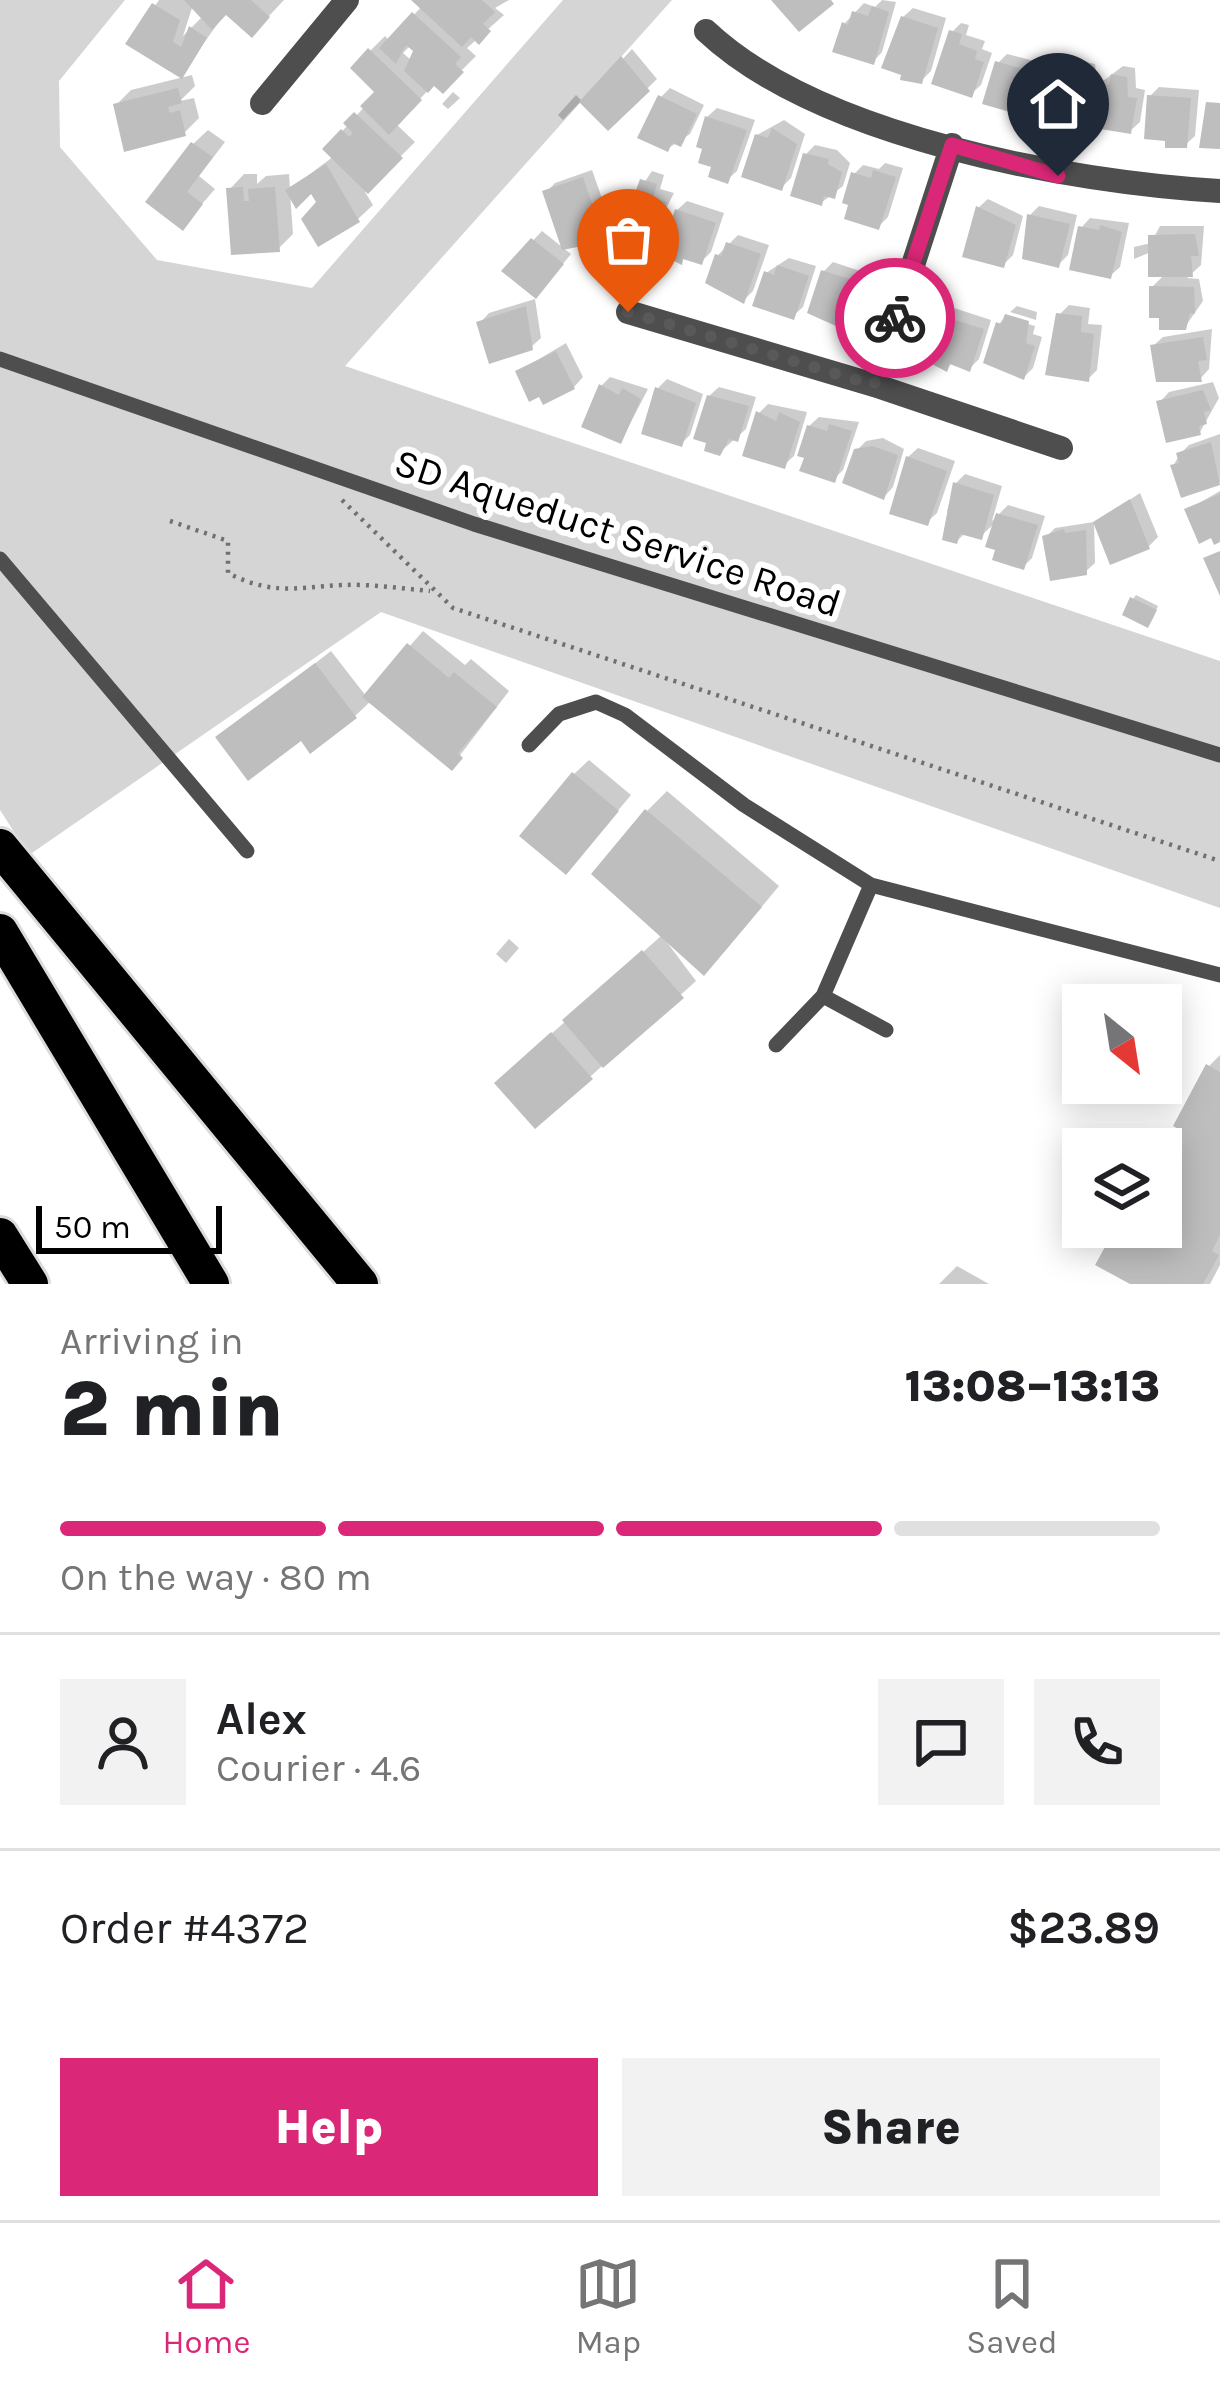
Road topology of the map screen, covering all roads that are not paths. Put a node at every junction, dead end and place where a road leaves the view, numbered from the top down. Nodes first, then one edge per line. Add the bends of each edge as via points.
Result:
1 (347, 0) edge
2 (706, 31) dead end
3 (262, 103) dead end
4 (952, 145) junction
5 (1220, 191) edge
6 (628, 312) dead end
7 (0, 359) edge
8 (874, 385) junction
9 (1061, 448) dead end
10 (0, 559) edge
11 (530, 746) dead end
12 (1220, 755) edge
13 (0, 848) edge
14 (247, 851) dead end
15 (871, 885) junction
16 (0, 932) edge
17 (1220, 975) edge
18 (824, 996) junction
19 (886, 1030) dead end
20 (776, 1045) dead end
21 (0, 1236) edge
22 (30, 1284) edge
23 (212, 1284) edge
24 (360, 1284) edge

1 - 3 street
2 - 4 street via 740,63 839,110
4 - 5 street via 1058,176
4 - 8 street
6 - 8 street
7 - 12 lane, SD Aqueduct Service Road via 474,524
8 - 9 street
10 - 14 lane
11 - 15 lane via 559,714 596,702
13 - 24 highway
15 - 17 lane
15 - 18 lane
16 - 23 highway
18 - 19 lane
18 - 20 lane
21 - 22 highway

